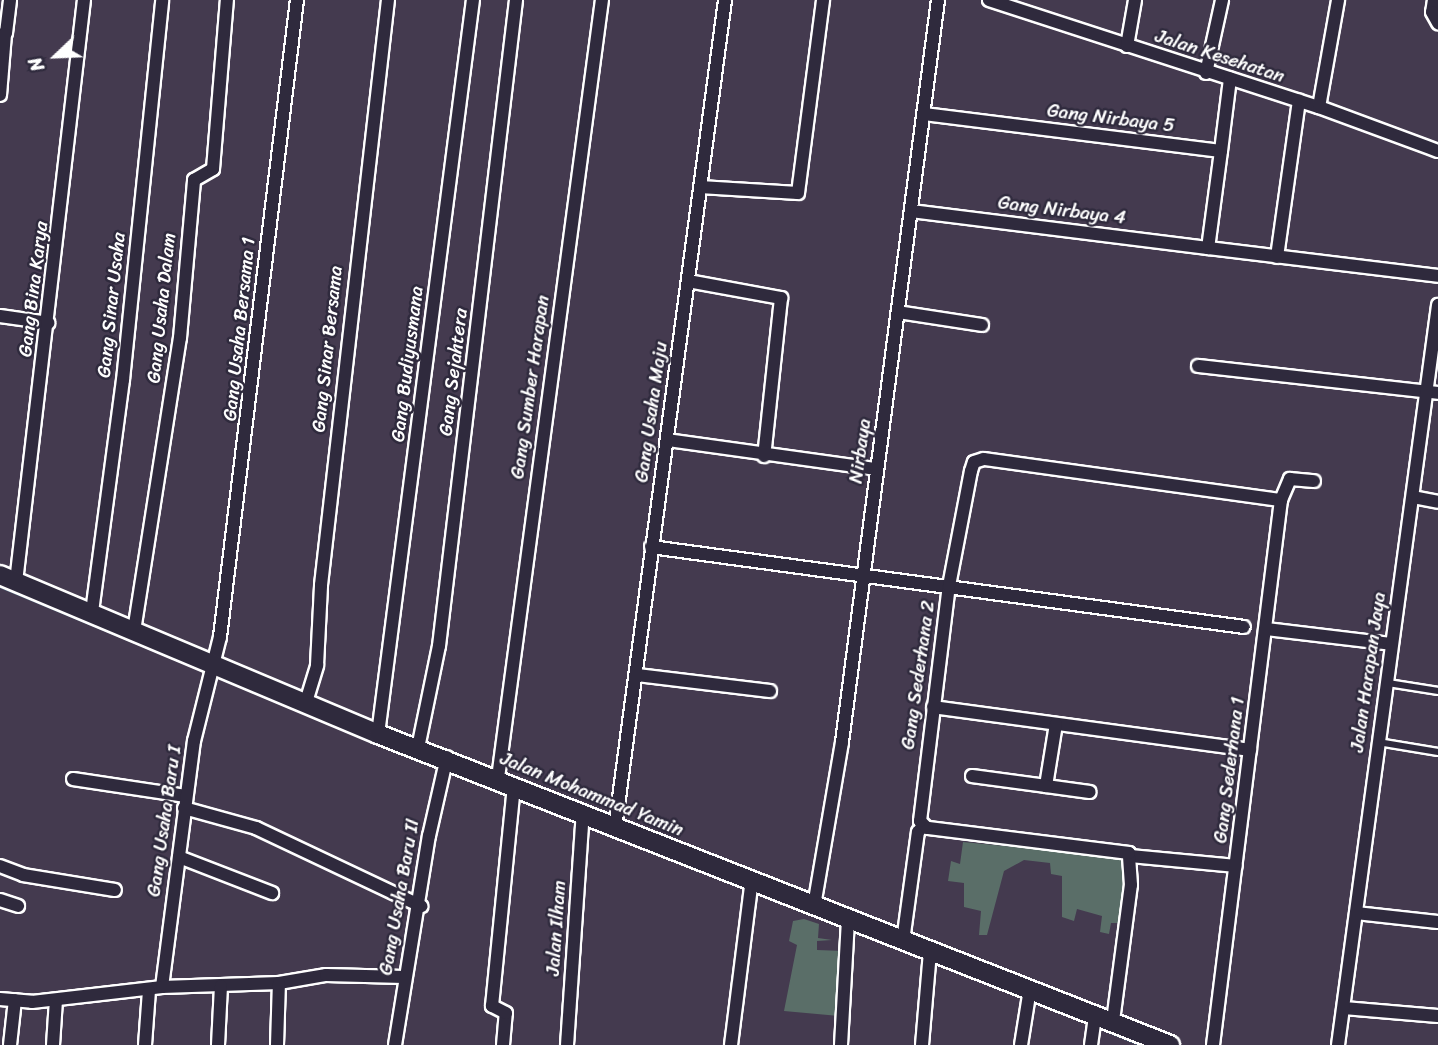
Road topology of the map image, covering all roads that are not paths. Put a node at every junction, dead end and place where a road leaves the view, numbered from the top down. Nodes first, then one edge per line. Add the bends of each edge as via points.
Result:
1 (10, 0) edge
2 (84, 0) edge
3 (162, 0) edge
4 (227, 0) edge
5 (297, 0) edge
6 (388, 0) edge
7 (473, 0) edge
8 (516, 0) edge
9 (602, 0) edge
10 (724, 0) edge
11 (823, 0) edge
12 (938, 0) edge
13 (989, 0) edge
14 (1135, 0) edge
15 (1222, 0) edge
16 (1338, 0) edge
17 (1434, 0) edge
18 (1438, 23) edge
19 (3, 35) edge
20 (1127, 46) junction
21 (1206, 73) junction
22 (1230, 79) junction
23 (0, 95) edge
24 (1299, 101) junction
25 (1319, 107) junction
26 (924, 114) junction
27 (1221, 151) junction
28 (1438, 151) edge
29 (700, 187) junction
30 (911, 211) junction
31 (1208, 248) junction
32 (1277, 257) junction
33 (1438, 276) edge
34 (688, 281) junction
35 (1438, 305) edge
36 (898, 312) junction
37 (0, 316) edge
38 (49, 323) junction
39 (982, 325) dead end
40 (1198, 366) dead end
41 (1432, 393) edge
42 (667, 440) junction
43 (764, 456) junction
44 (876, 469) junction
45 (1314, 481) dead end
46 (1413, 498) junction
47 (1281, 500) junction
48 (1438, 502) edge
49 (651, 547) junction
50 (864, 573) junction
51 (8, 578) edge
52 (950, 586) junction
53 (92, 612) junction
54 (1244, 627) dead end
55 (1266, 629) junction
56 (134, 631) junction
57 (1391, 644) junction
58 (211, 661) junction
59 (636, 675) junction
60 (1386, 682) junction
61 (769, 691) dead end
62 (1438, 691) edge
63 (306, 702) junction
64 (933, 707) junction
65 (1056, 724) junction
66 (378, 734) junction
67 (1378, 742) junction
68 (418, 748) junction
69 (1250, 750) junction
70 (1438, 752) edge
71 (447, 757) junction
72 (972, 776) dead end
73 (73, 779) dead end
74 (506, 781) junction
75 (1046, 786) junction
76 (1090, 792) dead end
77 (185, 802) junction
78 (583, 813) junction
79 (923, 826) junction
80 (615, 828) junction
81 (1131, 856) junction
82 (178, 857) junction
83 (0, 866) edge
84 (1236, 866) junction
85 (752, 879) junction
86 (115, 890) dead end
87 (272, 893) dead end
88 (0, 900) edge
89 (18, 906) dead end
90 (421, 906) junction
91 (814, 906) junction
92 (1356, 913) junction
93 (848, 918) junction
94 (1438, 922) edge
95 (903, 940) junction
96 (930, 951) junction
97 (404, 977) junction
98 (279, 983) junction
99 (221, 986) junction
100 (156, 989) junction
101 (1030, 990) junction
102 (0, 999) edge
103 (15, 1000) junction
104 (56, 1000) junction
105 (1344, 1008) junction
106 (1095, 1015) junction
107 (1438, 1016) edge
108 (1113, 1021) junction
109 (10, 1045) edge
110 (53, 1045) edge
111 (145, 1045) edge
112 (218, 1045) edge
113 (277, 1045) edge
114 (395, 1045) edge
115 (503, 1045) edge
116 (567, 1045) edge
117 (731, 1045) edge
118 (841, 1045) edge
119 (922, 1045) edge
120 (1021, 1045) edge
121 (1091, 1045) edge
122 (1170, 1045) edge
123 (1213, 1045) edge
124 (1338, 1045) edge

1 - 19 street
2 - 38 street, Gang Bina Karya
3 - 53 street, Gang Sinar Usaha via 123,380
4 - 56 street, Gang Usaha Dalam via 213,169 194,180 180,338
5 - 58 street, Gang Usaha Bersama 1 via 250,410 220,637
6 - 63 street, Gang Sinar Bersama via 322,571 317,665
7 - 66 street, Gang Budiyusmana
8 - 68 street, Gang Sejahtera via 439,646
9 - 74 street, Gang Sumber Harapan
10 - 29 street, Gang Usaha Maju
11 - 29 street via 797,192
12 - 26 street, Nirbaya
13 - 20 street, Jalan Kesehatan
14 - 20 street
15 - 21 street
16 - 25 street
17 - 18 street via 1432,12
19 - 23 street
20 - 21 street, Jalan Kesehatan
21 - 22 street, Jalan Kesehatan
22 - 24 street, Jalan Kesehatan
22 - 27 street
24 - 25 street, Jalan Kesehatan
24 - 32 street
25 - 28 street, Jalan Kesehatan
26 - 27 street, Gang Nirbaya 5
26 - 30 street, Nirbaya
27 - 31 street
29 - 34 street, Gang Usaha Maju
30 - 31 street, Gang Nirbaya 4
30 - 36 street, Nirbaya
31 - 32 street, Gang Nirbaya 4
32 - 33 street, Gang Nirbaya 4
34 - 42 street, Gang Usaha Maju
34 - 43 street via 781,298
35 - 41 street, Jalan Harapan Jaya
36 - 39 street
36 - 44 street, Nirbaya
37 - 38 street
38 - 51 street, Gang Bina Karya
40 - 41 street
41 - 46 street, Jalan Harapan Jaya
42 - 43 street
42 - 49 street, Gang Usaha Maju
43 - 44 street
44 - 50 street, Nirbaya
45 - 47 street via 1290,478
46 - 48 street
46 - 57 street, Jalan Harapan Jaya
47 - 52 street, Gang Sederhana 2 via 978,460 971,471
47 - 55 street, Gang Sederhana 1
49 - 50 street
49 - 59 street, Gang Usaha Maju
50 - 52 street
50 - 91 street, Nirbaya
51 - 53 street, Jalan Mohammad Yamin
52 - 54 street
52 - 64 street, Gang Sederhana 2
53 - 56 street, Jalan Mohammad Yamin
55 - 57 street
55 - 69 street, Gang Sederhana 1
56 - 58 street, Jalan Mohammad Yamin
57 - 60 street, Jalan Harapan Jaya
58 - 63 street, Jalan Mohammad Yamin
58 - 77 street, Gang Usaha Baru I
59 - 61 street
59 - 80 street, Gang Usaha Maju
60 - 62 lane
60 - 67 street, Jalan Harapan Jaya
63 - 66 street, Jalan Mohammad Yamin
64 - 65 street
64 - 79 street, Gang Sederhana 2 via 920,800
65 - 69 street
65 - 75 street
66 - 68 street, Jalan Mohammad Yamin
67 - 70 lane
67 - 92 street, Jalan Harapan Jaya
68 - 71 street, Jalan Mohammad Yamin
69 - 84 street, Gang Sederhana 1
71 - 74 street, Jalan Mohammad Yamin
71 - 90 street, Gang Usaha Baru II via 429,836
72 - 75 street
73 - 77 street
74 - 78 street, Jalan Mohammad Yamin
74 - 115 street, Gang Sumber Harapan via 492,999 496,1010 506,1013
75 - 76 street
77 - 82 street, Gang Usaha Baru I
77 - 90 street via 256,828
78 - 80 street, Jalan Mohammad Yamin
78 - 116 street, Jalan Ilham
79 - 81 street via 1125,850
79 - 95 street, Gang Sederhana 2 via 918,832
80 - 85 street, Jalan Mohammad Yamin
81 - 84 street
81 - 108 street
82 - 87 street
82 - 100 street, Gang Usaha Baru I
83 - 86 street via 23,875
84 - 123 street, Gang Sederhana 1
85 - 91 street, Jalan Mohammad Yamin
85 - 117 street
88 - 89 street
90 - 97 street, Gang Usaha Baru II
91 - 93 street, Jalan Mohammad Yamin
92 - 94 street
92 - 105 street, Jalan Harapan Jaya
93 - 95 street, Jalan Mohammad Yamin
93 - 118 street
95 - 96 street, Jalan Mohammad Yamin
96 - 101 street, Jalan Mohammad Yamin
96 - 119 street
97 - 98 street via 326,975
97 - 114 street, Gang Usaha Baru II
98 - 99 street
98 - 113 street
99 - 100 street
99 - 112 street
100 - 104 street
100 - 111 street, Gang Usaha Baru I
101 - 106 street, Jalan Mohammad Yamin
101 - 120 street
102 - 103 street
103 - 104 street
103 - 109 street
104 - 110 street
105 - 107 street
105 - 124 street, Jalan Harapan Jaya
106 - 108 street, Jalan Mohammad Yamin
106 - 121 street
108 - 122 street, Jalan Mohammad Yamin

